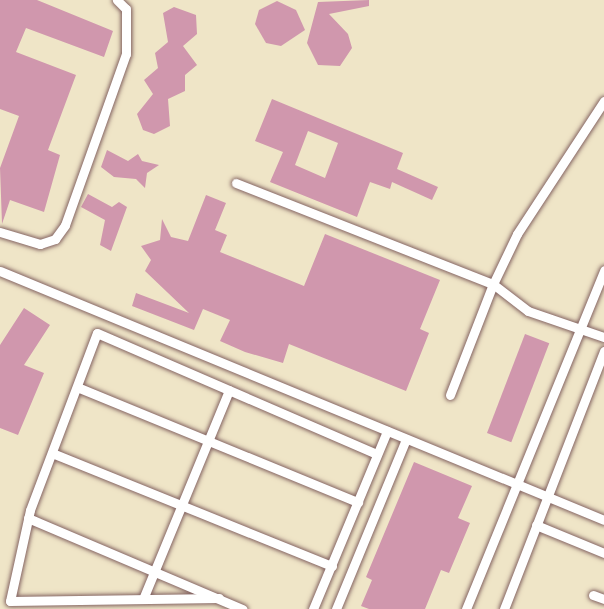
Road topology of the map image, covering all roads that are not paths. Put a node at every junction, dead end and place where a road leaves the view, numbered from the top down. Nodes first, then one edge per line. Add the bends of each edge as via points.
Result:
1 (117, 0) edge
2 (604, 101) edge
3 (236, 183) dead end
4 (0, 232) edge
5 (604, 270) edge
6 (0, 271) edge
7 (493, 284) junction
8 (581, 330) junction
9 (604, 337) edge
10 (604, 351) edge
11 (76, 387) junction
12 (229, 390) junction
13 (450, 395) dead end
14 (387, 431) junction
15 (406, 439) junction
16 (208, 441) junction
17 (52, 453) junction
18 (377, 454) junction
19 (517, 487) junction
20 (548, 497) junction
21 (358, 502) junction
22 (182, 506) junction
23 (28, 518) junction
24 (604, 520) edge
25 (536, 525) junction
26 (604, 553) edge
27 (332, 566) junction
28 (154, 571) junction
29 (593, 595) dead end
30 (219, 598) junction
31 (143, 599) junction
32 (604, 599) edge
33 (242, 609) edge
34 (314, 609) edge
35 (336, 609) edge
36 (466, 609) edge
37 (504, 609) edge

1 - 4 lane via 126,9 126,54 65,225 55,239 40,244
2 - 7 lane via 517,234
3 - 7 lane
5 - 8 lane
6 - 14 lane
7 - 8 lane via 528,311
7 - 13 lane
8 - 9 lane
8 - 19 lane
10 - 20 lane
11 - 12 lane via 97,333
11 - 16 lane
11 - 17 lane
12 - 16 lane
12 - 18 lane
14 - 15 lane
14 - 18 lane
15 - 19 lane
15 - 35 lane
16 - 21 lane
16 - 22 lane
17 - 22 lane
17 - 23 lane
18 - 21 lane
19 - 20 lane
19 - 36 lane
20 - 24 lane
20 - 25 lane
21 - 27 lane
22 - 27 lane
22 - 28 lane
23 - 28 lane
23 - 31 lane via 10,601
25 - 26 lane
25 - 37 lane
27 - 34 lane
28 - 30 lane
28 - 31 lane
29 - 32 lane
30 - 31 lane
30 - 33 lane

